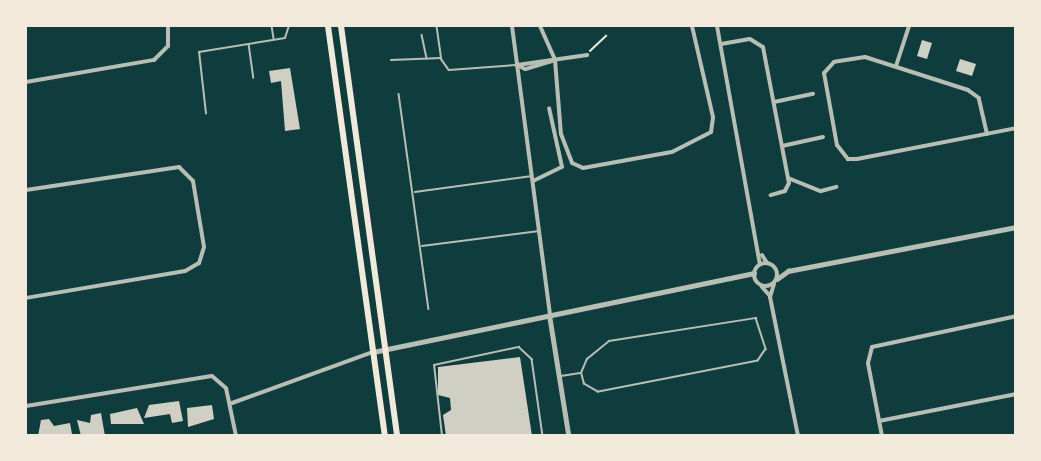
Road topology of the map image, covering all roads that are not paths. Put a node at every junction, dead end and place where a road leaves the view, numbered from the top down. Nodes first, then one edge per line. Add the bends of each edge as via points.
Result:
1 (168, 26) edge
2 (272, 26) edge
3 (289, 26) edge
4 (328, 26) edge
5 (341, 26) edge
6 (437, 26) edge
7 (512, 26) edge
8 (540, 26) edge
9 (692, 26) edge
10 (717, 26) edge
11 (909, 26) edge
12 (422, 36) dead end
13 (274, 40) junction
14 (249, 43) junction
15 (721, 44) junction
16 (587, 55) road end
17 (441, 58) junction
18 (427, 59) junction
19 (392, 60) dead end
20 (555, 60) junction
21 (517, 65) junction
22 (896, 66) junction
23 (254, 78) dead end
24 (26, 82) edge
25 (399, 94) dead end
26 (813, 94) dead end
27 (774, 102) junction
28 (549, 108) dead end
29 (206, 114) dead end
30 (1016, 128) edge
31 (987, 134) junction
32 (823, 137) dead end
33 (782, 146) junction
34 (532, 176) junction
35 (788, 178) junction
36 (533, 182) junction
37 (836, 188) dead end
38 (26, 190) edge
39 (413, 192) junction
40 (771, 195) dead end
41 (1016, 227) edge
42 (540, 231) junction
43 (420, 247) junction
44 (762, 254) junction
45 (768, 263) junction
46 (760, 264) junction
47 (775, 268) junction
48 (788, 271) junction
49 (754, 273) junction
50 (744, 279) junction
51 (777, 279) junction
52 (755, 281) junction
53 (774, 284) junction
54 (762, 286) junction
55 (770, 297) junction
56 (26, 298) edge
57 (429, 309) dead end
58 (1016, 316) edge
59 (550, 318) junction
60 (386, 350) junction
61 (373, 352) junction
62 (581, 373) junction
63 (559, 376) junction
64 (1016, 394) edge
65 (232, 403) junction
66 (26, 406) edge
67 (879, 421) junction
68 (236, 435) edge
69 (385, 435) edge
70 (397, 435) edge
71 (442, 435) edge
72 (543, 435) edge
73 (568, 435) edge
74 (798, 435) edge
75 (882, 435) edge

1 - 24 street via 166,51 149,61
2 - 13 lane
3 - 13 lane via 288,37
4 - 61 main road
5 - 60 main road
6 - 17 lane
7 - 21 street
8 - 20 street
9 - 20 street via 713,117 711,132 672,152 583,168 570,159 558,103
10 - 15 street
11 - 22 street
12 - 18 lane
13 - 14 lane
14 - 23 lane
14 - 29 lane via 199,52
15 - 27 street via 750,39 761,43
15 - 44 street
16 - 20 street
17 - 18 lane
17 - 21 lane via 449,70 462,73
18 - 19 lane
20 - 21 street
20 - 21 street via 525,69
21 - 34 street
22 - 31 street via 977,95
22 - 31 street via 860,57 837,61 825,70 837,146 844,157
25 - 39 lane
26 - 27 street
27 - 33 street
28 - 36 street via 562,167
30 - 31 street
32 - 33 street
33 - 35 street
34 - 36 street
34 - 39 lane
35 - 37 street via 821,191
35 - 40 street via 787,189
36 - 42 street
38 - 56 street via 179,166 193,181 204,247 199,263 185,271
39 - 43 lane
41 - 48 street
42 - 43 lane
42 - 59 street
43 - 57 lane
44 - 45 street
44 - 46 street
45 - 46 street
45 - 47 street
46 - 49 street
47 - 48 street
47 - 51 street
48 - 51 street
49 - 50 street
49 - 52 street
50 - 52 street
50 - 59 street
51 - 53 street
52 - 54 street
53 - 54 street
53 - 55 street
54 - 55 street
55 - 74 street
58 - 67 street via 872,347 867,359
59 - 60 street
59 - 63 street
60 - 61 street
60 - 70 main road
61 - 65 street
61 - 69 main road
62 - 62 lane via 587,388 598,392 754,362 766,354 762,325 756,318 733,319 609,341 592,353
62 - 63 lane
63 - 73 street
64 - 67 street
65 - 66 street via 224,384 208,376
65 - 68 street
67 - 75 street
71 - 72 lane via 434,365 519,347 532,359

